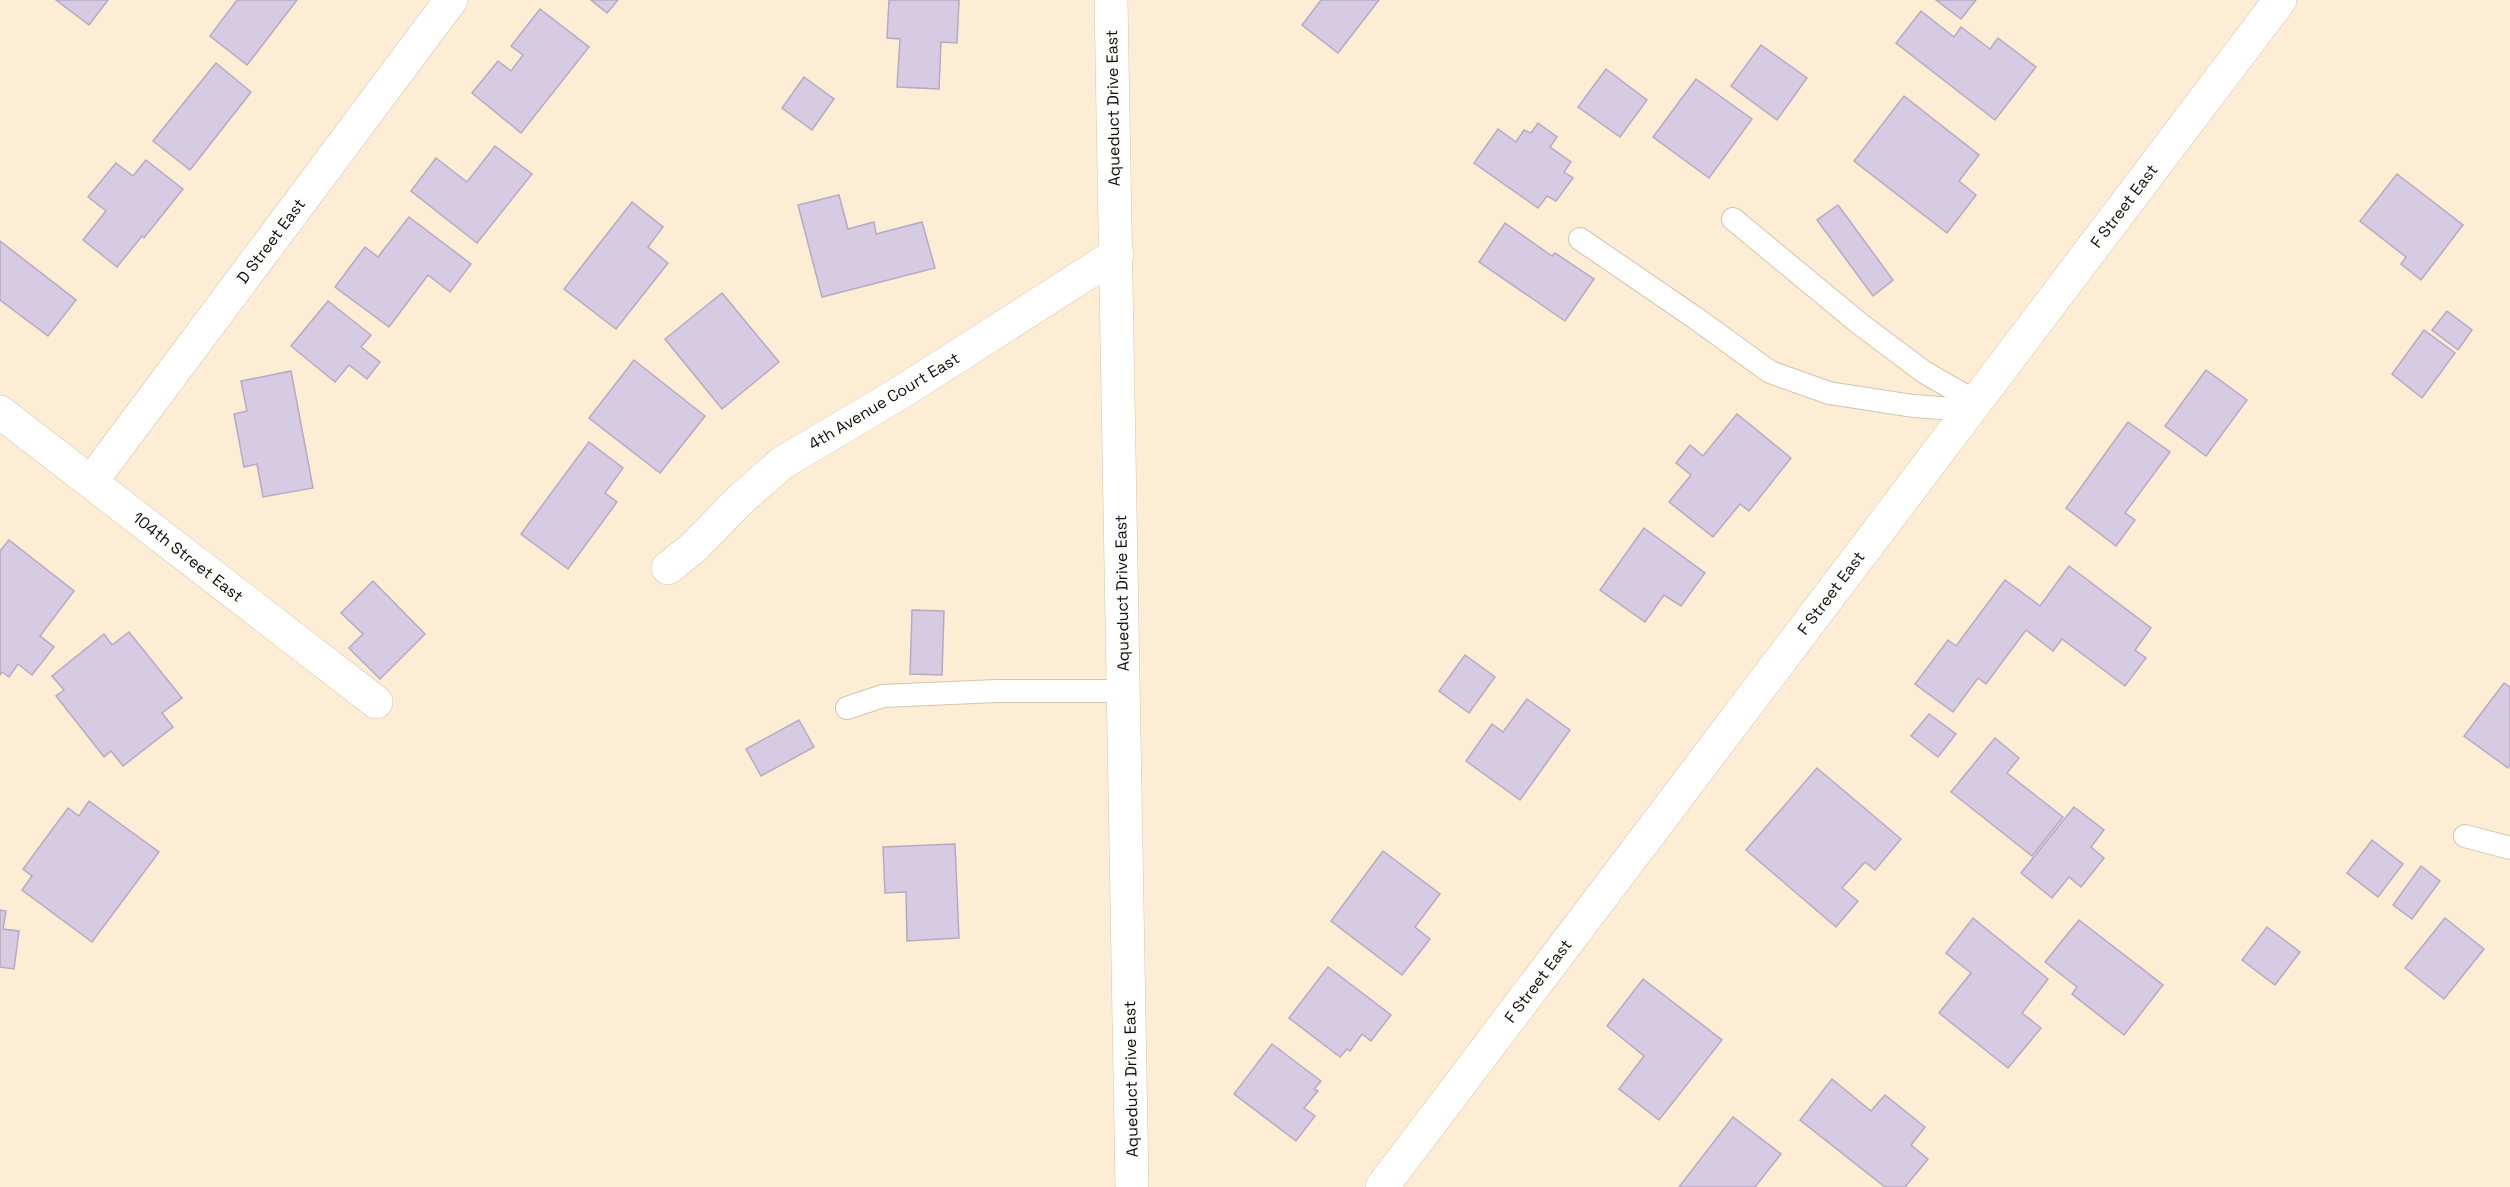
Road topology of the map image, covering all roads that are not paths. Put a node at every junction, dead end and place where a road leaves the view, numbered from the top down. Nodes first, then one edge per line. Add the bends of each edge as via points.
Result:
1 (451, 0) edge
2 (1111, 0) edge
3 (2280, 0) edge
4 (1733, 219) dead end
5 (1580, 240) dead end
6 (1117, 254) junction
7 (1972, 406) junction
8 (0, 412) edge
9 (91, 482) junction
10 (668, 568) dead end
11 (1124, 691) junction
12 (376, 702) dead end
13 (847, 708) dead end
14 (2464, 836) dead end
15 (2510, 848) edge
16 (1132, 1187) edge
17 (1382, 1187) edge

1 - 9 street, D Street East
2 - 6 street, Aqueduct Drive East
3 - 7 street, F Street East
4 - 7 lane via 1878,338
5 - 7 lane via 1770,372 1828,393 1913,406
6 - 10 street, 4th Avenue Court East via 900,393 782,463
6 - 11 street, Aqueduct Drive East
7 - 17 street, F Street East
8 - 9 street, 104th Street East
9 - 12 street, 104th Street East
11 - 13 lane via 883,696
11 - 16 street, Aqueduct Drive East
14 - 15 lane

